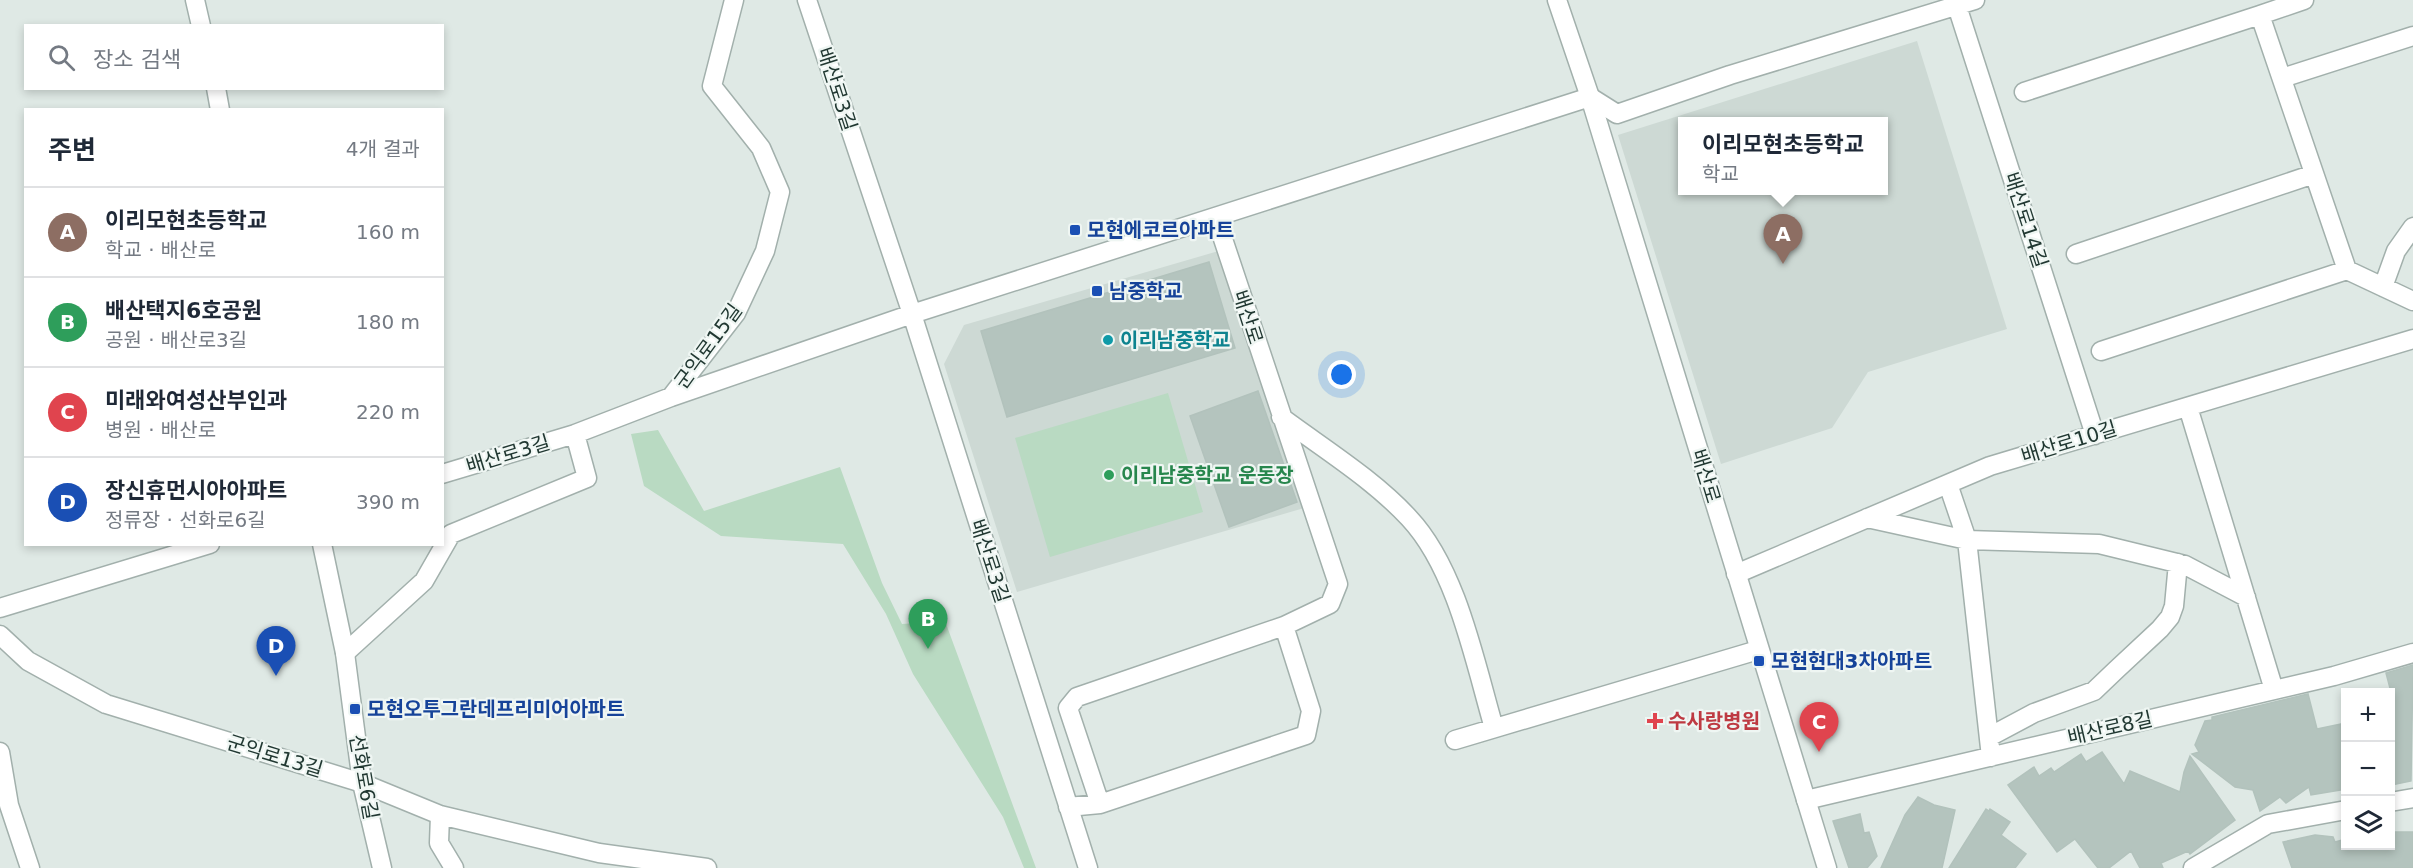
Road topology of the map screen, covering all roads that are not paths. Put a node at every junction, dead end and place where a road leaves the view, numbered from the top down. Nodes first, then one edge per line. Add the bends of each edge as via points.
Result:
1 (195, 0) edge
2 (734, 0) edge
3 (807, 0) edge
4 (1557, 0) edge
5 (1975, 0) edge
6 (2304, 0) edge
7 (1957, 6) junction
8 (2260, 15) junction
9 (201, 24) edge
10 (2413, 36) edge
11 (2282, 78) junction
12 (216, 90) edge
13 (2024, 92) dead end
14 (1590, 97) junction
15 (220, 108) edge
16 (2314, 174) junction
17 (1216, 218) junction
18 (2413, 227) edge
19 (2076, 254) dead end
20 (2347, 270) junction
21 (2383, 287) junction
22 (2413, 301) edge
23 (912, 314) junction
24 (2413, 339) edge
25 (2101, 351) dead end
26 (671, 397) junction
27 (2188, 407) junction
28 (1281, 417) junction
29 (575, 434) junction
30 (2095, 435) junction
31 (444, 473) edge
32 (1948, 484) junction
33 (1867, 519) junction
34 (1968, 540) junction
35 (203, 546) edge
36 (322, 546) edge
37 (2178, 563) junction
38 (1736, 574) junction
39 (2246, 597) junction
40 (0, 608) edge
41 (1284, 626) junction
42 (0, 635) edge
43 (1758, 650) junction
44 (345, 653) junction
45 (2413, 653) edge
46 (2274, 690) junction
47 (1494, 728) junction
48 (1989, 737) junction
49 (1455, 740) dead end
50 (0, 752) edge
51 (1991, 757) junction
52 (362, 783) junction
53 (2413, 798) edge
54 (1806, 800) junction
55 (2395, 801) edge
56 (1100, 804) junction
57 (1068, 807) junction
58 (2341, 811) edge
59 (440, 814) junction
60 (30, 868) edge
61 (382, 868) edge
62 (454, 868) edge
63 (707, 868) edge
64 (1088, 868) edge
65 (1827, 868) edge
66 (2193, 868) edge

1 - 9 street
2 - 26 street, 군익로15길 via 712,86 761,148 780,192 765,251 736,314
3 - 23 street, 배산로3길
4 - 14 street, 배산로
5 - 7 street
6 - 8 street
7 - 14 street via 1617,114
7 - 30 street, 배산로14길
8 - 11 street
8 - 13 street
10 - 11 street
11 - 16 street
12 - 15 street
14 - 17 street
14 - 38 street, 배산로
16 - 19 street
16 - 20 street
17 - 23 street, 배산로3길
17 - 28 street, 배산로
18 - 21 street via 2396,251
20 - 21 street
20 - 25 street
21 - 22 street
23 - 26 street, 배산로3길
23 - 57 street, 배산로3길
24 - 27 street, 배산로10길
26 - 29 street, 배산로3길
27 - 30 street, 배산로10길
27 - 39 street
28 - 41 street via 1338,584 1330,604
28 - 47 street via 1379,489 1411,519 1430,546 1455,599
29 - 31 street, 배산로3길
29 - 44 street via 587,478 451,534 424,581
30 - 32 street, 배산로10길 via 1990,466
32 - 33 street, 배산로10길
32 - 34 street
33 - 34 street
33 - 38 street, 배산로10길
34 - 37 street via 2099,544
34 - 48 street
35 - 40 street
36 - 44 street, 선화로6길
37 - 39 street
37 - 48 street via 2170,617 2094,691 2034,712
38 - 43 street, 배산로
39 - 46 street
41 - 56 street via 1311,711 1305,735
41 - 56 street via 1077,697 1068,708
42 - 52 street, 군익로13길 via 28,661 106,704
43 - 47 street
43 - 54 street, 배산로
44 - 52 street, 선화로6길
45 - 46 street, 배산로8길
46 - 51 street, 배산로8길
47 - 49 street
48 - 51 street
50 - 60 street via 9,805
51 - 54 street, 배산로8길
52 - 59 street, 군익로13길
52 - 61 street, 선화로6길
53 - 55 street
54 - 65 street, 배산로
56 - 57 street
57 - 64 street, 배산로3길
58 - 66 street via 2268,824
59 - 62 street via 439,843
59 - 63 street, 군익로13길 via 599,853

